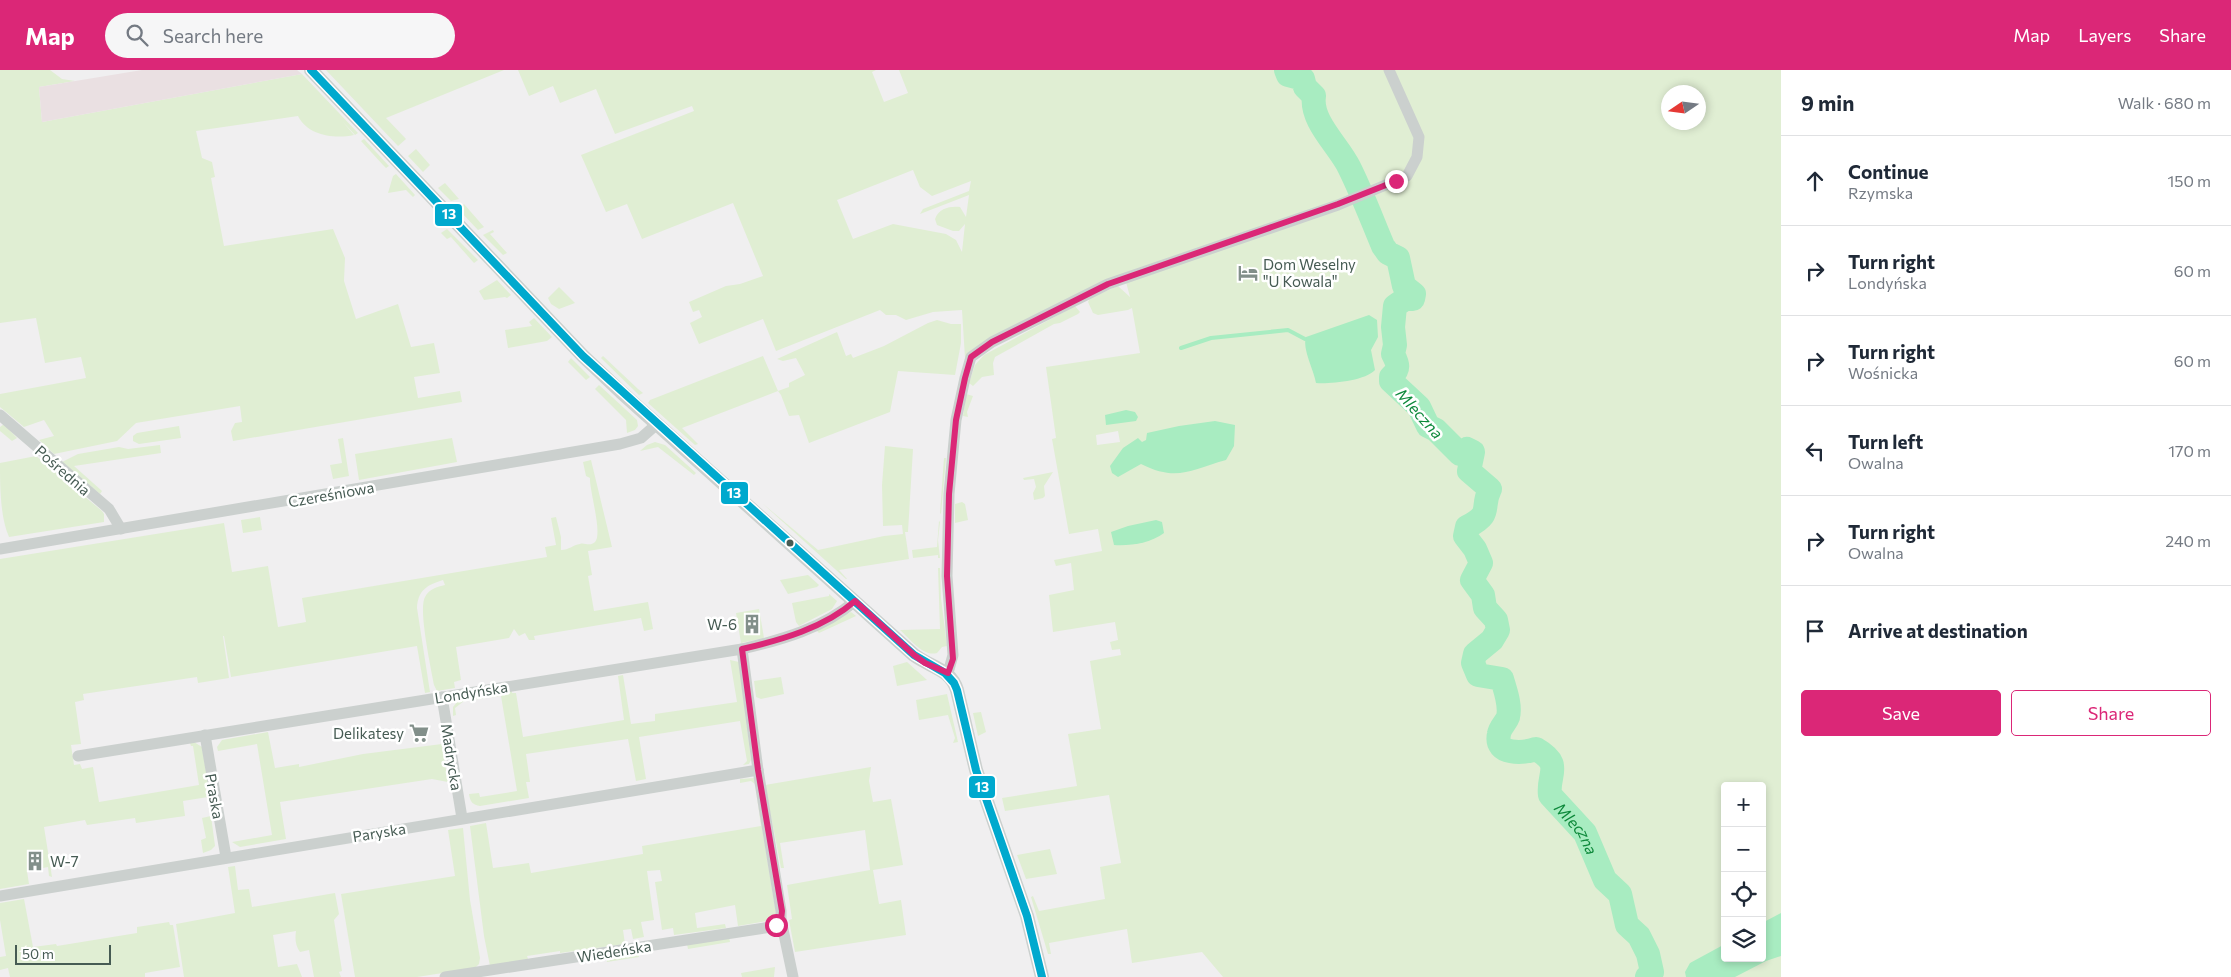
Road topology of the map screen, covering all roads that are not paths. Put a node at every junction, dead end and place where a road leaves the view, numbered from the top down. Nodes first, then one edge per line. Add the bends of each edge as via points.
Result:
1 (311, 70) edge
2 (1389, 70) edge
3 (0, 415) edge
4 (656, 424) junction
5 (121, 529) junction
6 (0, 549) edge
7 (855, 601) junction
8 (742, 649) junction
9 (948, 673) junction
10 (442, 697) junction
11 (205, 735) junction
12 (78, 756) dead end
13 (758, 770) junction
14 (462, 818) junction
15 (226, 857) junction
16 (0, 896) edge
17 (781, 920) junction
18 (445, 977) edge
19 (793, 977) edge
20 (1042, 977) edge

1 - 4 street via 583,356
2 - 9 street via 1416,128 1418,145 1414,166 1406,176 1354,198 1108,284 992,342 971,357 956,420 949,494 947,576 953,659
3 - 5 street, Pośrednia via 109,509
4 - 5 street, Czereśniowa via 641,438 620,444
4 - 7 street
5 - 6 street, Czereśniowa
7 - 8 street, Londyńska via 839,613 793,635
7 - 9 street via 914,655
8 - 10 street, Londyńska
8 - 13 street
9 - 20 street via 955,682 976,770 1027,916
10 - 11 street, Londyńska
10 - 14 street, Madrycka
11 - 12 street, Londyńska
11 - 15 street, Praska
13 - 14 street, Paryska
13 - 17 street
14 - 15 street, Paryska
15 - 16 street, Paryska
17 - 18 street, Wiedeńska via 771,926
17 - 19 street

